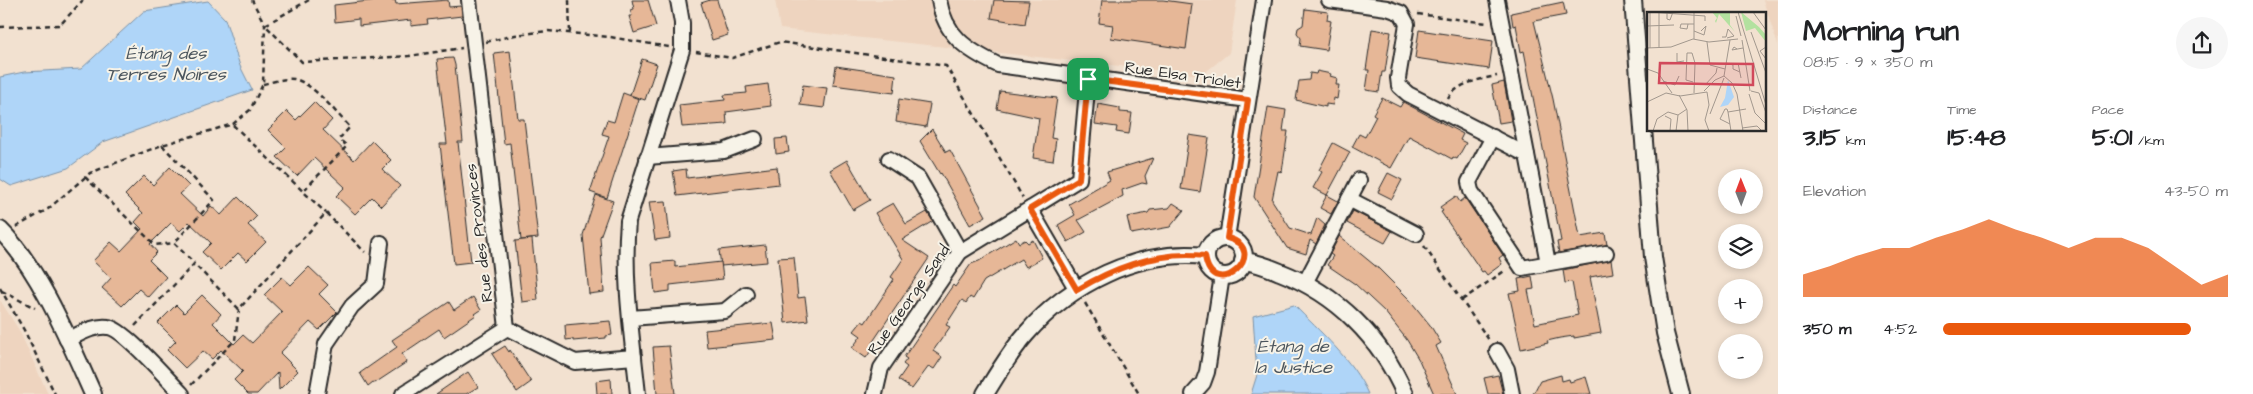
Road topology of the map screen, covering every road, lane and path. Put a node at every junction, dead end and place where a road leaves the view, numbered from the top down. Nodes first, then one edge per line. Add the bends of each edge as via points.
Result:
1 (83, 0) edge
2 (252, 0) edge
3 (310, 0) edge
4 (469, 0) edge
5 (569, 0) edge
6 (678, 0) edge
7 (939, 0) edge
8 (1264, 0) edge
9 (1329, 0) edge
10 (1497, 0) edge
11 (1633, 0) edge
12 (1401, 14) junction
13 (1502, 24) junction
14 (265, 25) junction
15 (0, 27) edge
16 (570, 34) dead end
17 (1511, 73) junction
18 (1088, 79) junction
19 (263, 84) junction
20 (1248, 100) junction
21 (1442, 111) junction
22 (233, 124) junction
23 (1493, 137) junction
24 (755, 139) dead end
25 (162, 145) junction
26 (1527, 155) junction
27 (647, 157) junction
28 (889, 159) dead end
29 (85, 177) junction
30 (1359, 180) dead end
31 (302, 190) junction
32 (1349, 198) junction
33 (1030, 209) junction
34 (326, 213) junction
35 (2, 232) edge
36 (1416, 234) joint
37 (1227, 238) junction
38 (174, 243) junction
39 (381, 243) dead end
40 (960, 252) junction
41 (1606, 253) dead end
42 (1205, 256) junction
43 (1243, 261) junction
44 (1518, 262) junction
45 (194, 264) junction
46 (1548, 264) junction
47 (379, 265) junction
48 (1222, 276) junction
49 (1305, 283) junction
50 (1, 290) edge
51 (1077, 290) junction
52 (746, 294) dead end
53 (1462, 300) junction
54 (52, 309) junction
55 (239, 309) junction
56 (630, 318) junction
57 (507, 328) junction
58 (125, 337) junction
59 (67, 340) junction
60 (1497, 351) joint
61 (634, 357) junction
62 (186, 391) edge
63 (55, 394) edge
64 (93, 394) edge
65 (317, 394) edge
66 (403, 394) edge
67 (638, 394) edge
68 (875, 394) edge
69 (985, 394) edge
70 (1139, 394) edge
71 (1193, 394) edge
72 (1405, 394) edge
73 (1512, 394) edge
74 (1681, 394) edge

1 - 15 path via 60,25
2 - 14 path
3 - 14 path
4 - 57 street, Rue des Provinces
5 - 16 path
6 - 27 street via 682,50
7 - 18 street, Rue Elsa Triolet via 948,28 976,54 998,65
8 - 20 street
9 - 12 street via 1387,8
10 - 13 street
11 - 74 street via 1653,257 1665,333
12 - 13 path
12 - 21 street via 1407,24 1398,78 1400,86 1408,94
13 - 17 street
14 - 19 path
17 - 21 path via 1472,82 1451,92
17 - 26 street
18 - 20 street, Rue Elsa Triolet
18 - 33 street, Rue George Sand via 1079,179
19 - 22 path via 250,110
19 - 31 path via 293,79 307,85 350,127 339,138 347,146
20 - 37 street
21 - 23 street
22 - 25 path
22 - 31 path
23 - 26 street
23 - 44 street via 1470,182 1471,191
24 - 27 street via 724,151
25 - 29 path
25 - 38 path via 214,200
26 - 46 street
27 - 56 street via 628,221
28 - 40 street via 918,178
29 - 35 path via 48,209
29 - 38 path via 155,245
30 - 32 street
31 - 34 path
32 - 36 street
32 - 49 street
33 - 40 street, Rue George Sand
33 - 51 street
34 - 47 path
34 - 55 path
35 - 54 street via 30,268
36 - 53 path
37 - 42 street via 1210,244
37 - 43 street via 1242,248
38 - 45 path
39 - 47 street
40 - 68 street, Rue George Sand via 881,368
41 - 46 street
42 - 48 street via 1208,267
42 - 51 street via 1156,258 1099,276
43 - 48 street via 1238,271
43 - 49 street via 1259,264
44 - 46 street via 1522,268
44 - 53 path
45 - 55 path
45 - 58 path
47 - 65 street via 376,284 352,306 326,344
48 - 71 street via 1207,372 1203,383
49 - 72 street via 1340,306 1364,329
50 - 54 path via 44,312
50 - 63 path
51 - 69 street via 1040,318 1011,353
51 - 70 path
52 - 56 street via 725,311
53 - 60 path
54 - 59 street
55 - 62 path via 234,340
56 - 61 street
57 - 61 street via 575,362
57 - 66 street
58 - 59 street via 110,327 97,327
58 - 62 street
59 - 64 street
60 - 73 street via 1507,369
61 - 67 street

